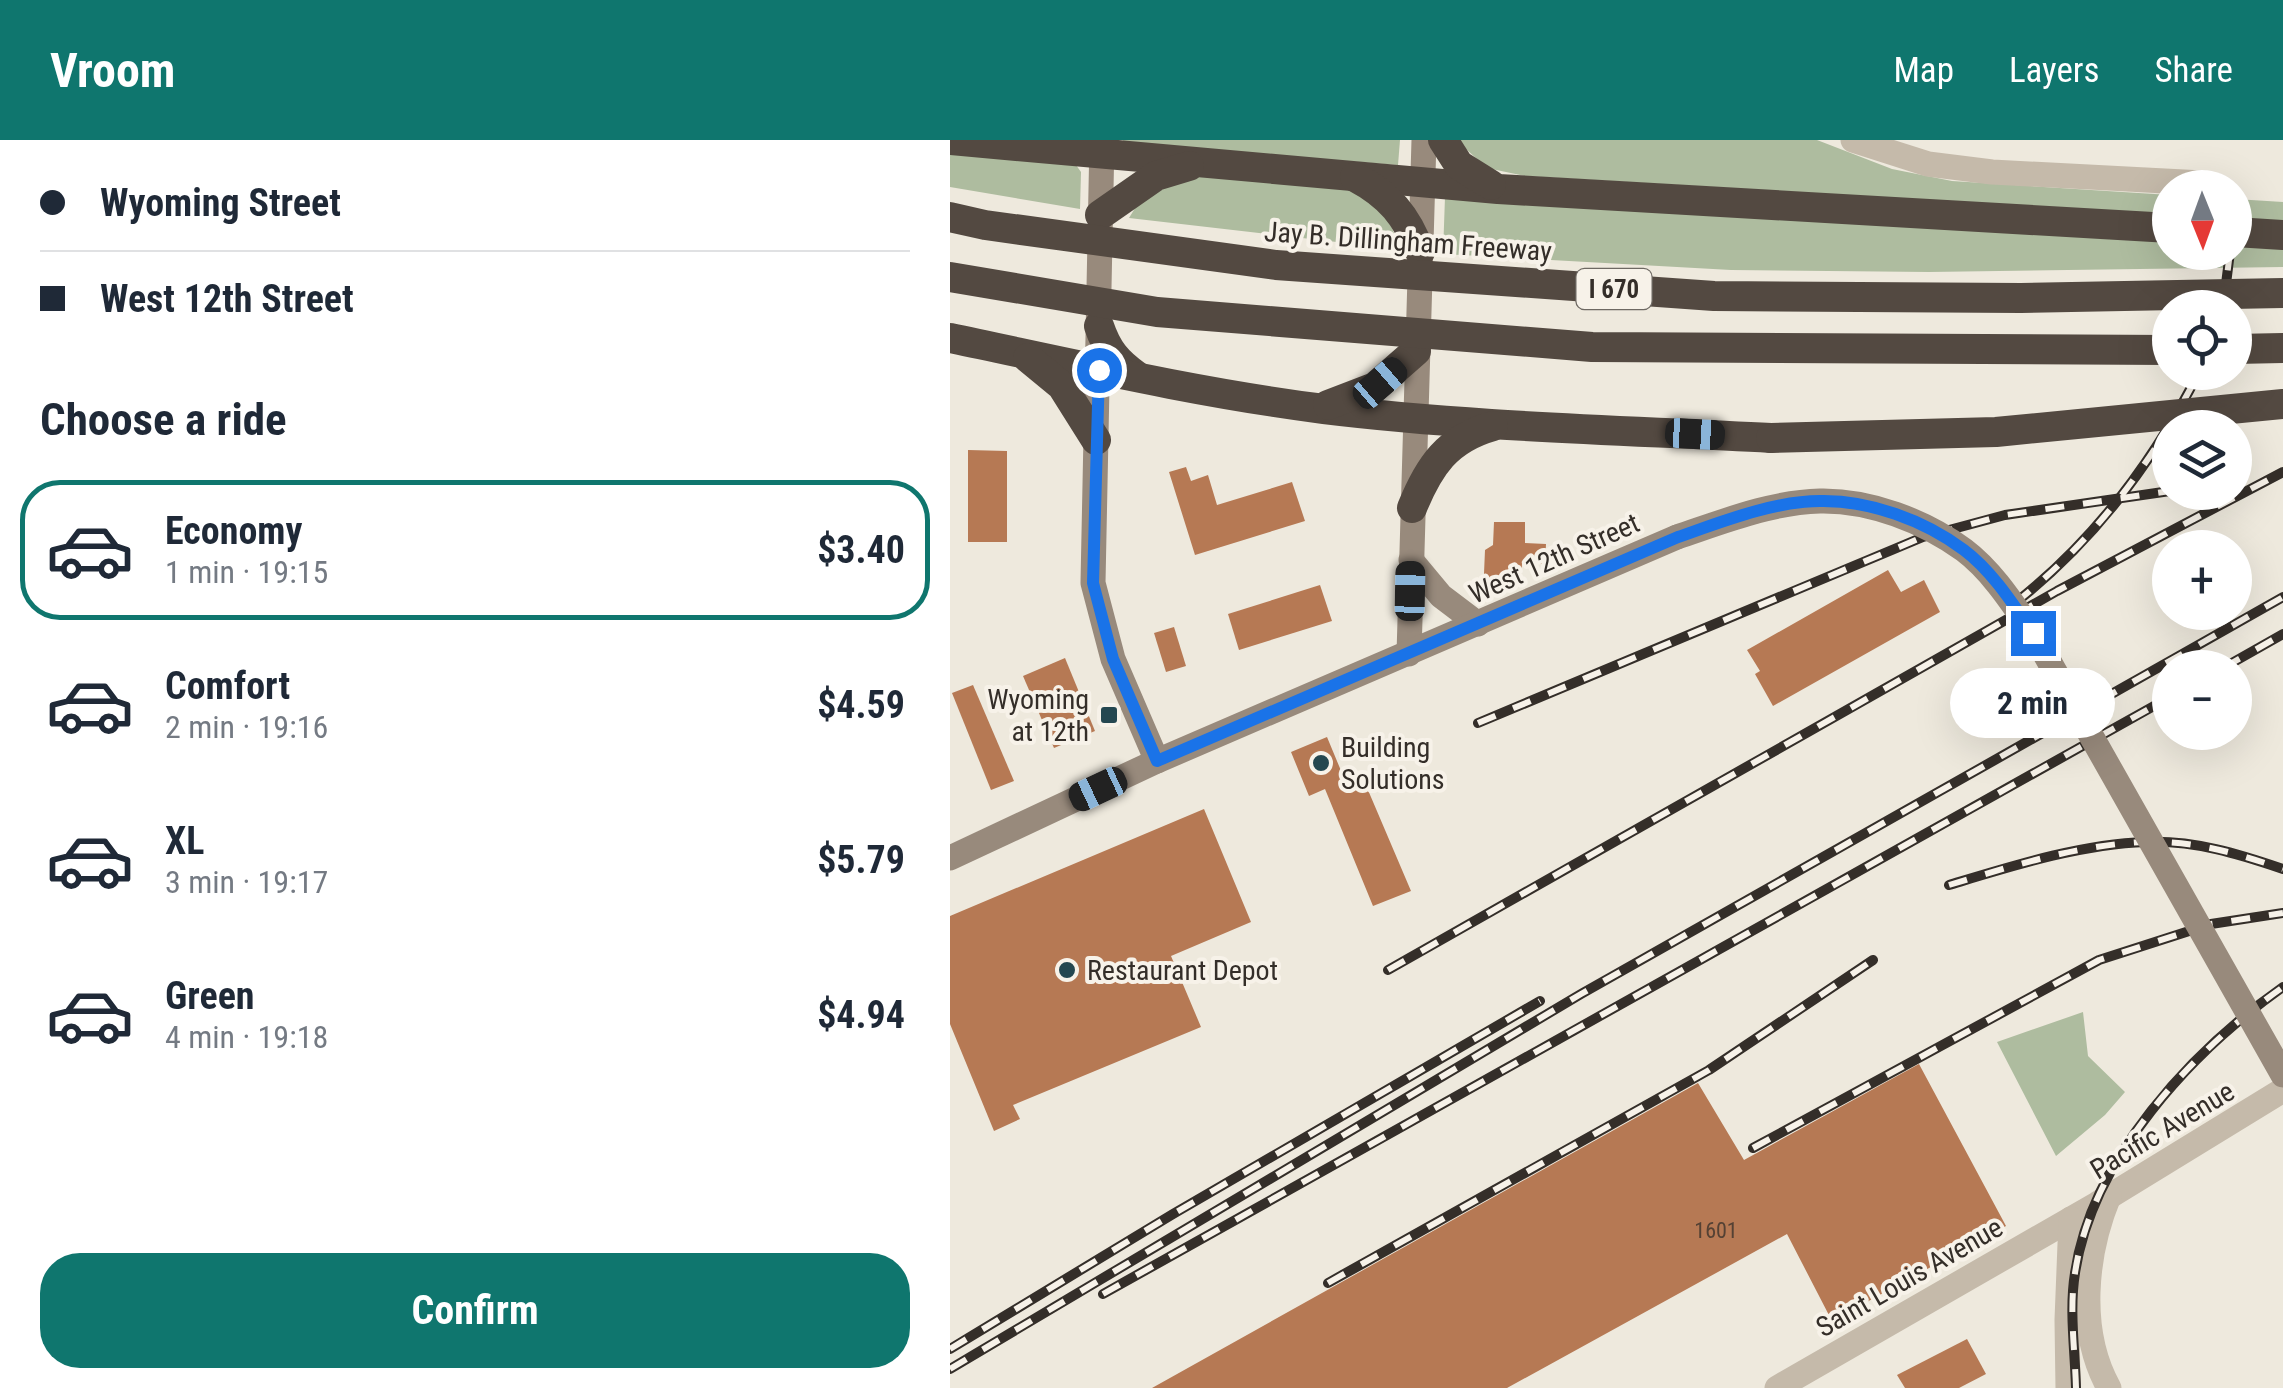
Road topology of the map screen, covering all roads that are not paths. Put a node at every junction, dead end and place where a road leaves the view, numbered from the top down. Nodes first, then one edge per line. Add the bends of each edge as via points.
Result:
1 (950, 140) edge
2 (1424, 140) edge
3 (1443, 140) edge
4 (1852, 140) edge
5 (1039, 143) edge
6 (1102, 147) edge
7 (1196, 163) junction
8 (1352, 175) junction
9 (1423, 180) junction
10 (2152, 181) edge
11 (1498, 189) junction
12 (1100, 214) junction
13 (950, 217) edge
14 (2152, 227) edge
15 (2252, 233) edge
16 (2283, 236) edge
17 (1420, 252) junction
18 (950, 278) edge
19 (2283, 293) edge
20 (1099, 326) junction
21 (950, 338) edge
22 (2283, 348) edge
23 (2252, 349) edge
24 (2152, 350) edge
25 (1416, 351) junction
26 (1022, 353) junction
27 (1099, 370) junction
28 (1137, 376) junction
29 (2283, 404) edge
30 (1320, 408) junction
31 (1414, 418) junction
32 (1504, 423) junction
33 (1096, 440) junction
34 (1412, 508) junction
35 (1411, 560) junction
36 (1478, 624) junction
37 (1409, 654) junction
38 (1157, 761) junction
39 (950, 858) edge
40 (2283, 1075) edge
41 (2283, 1090) edge
42 (2109, 1196) junction
43 (2071, 1219) junction
44 (1777, 1388) edge
45 (2068, 1388) edge
46 (2108, 1388) edge

1 - 5 highway
2 - 9 main road
3 - 11 highway via 1458,165
4 - 10 street via 1928,164
5 - 6 highway
6 - 7 highway
6 - 12 main road
7 - 8 highway
7 - 12 highway via 1156,176
8 - 9 highway
8 - 17 highway via 1392,201
9 - 11 highway
9 - 17 main road
11 - 14 highway
12 - 20 main road
13 - 19 highway, Jay B. Dillingham Freeway / I 670, bridge via 1276,265 1714,296
15 - 16 highway
17 - 25 main road
18 - 24 highway, I 670, bridge via 1157,312 1592,348
20 - 27 main road
20 - 28 highway via 1106,347
21 - 26 highway
22 - 23 highway
25 - 30 highway via 1375,387
25 - 31 main road
26 - 27 highway
26 - 33 highway via 1062,386
27 - 28 highway
27 - 33 main road
28 - 30 highway
29 - 32 highway, bridge via 1996,432 1771,438
30 - 31 highway
31 - 32 highway
31 - 34 main road
32 - 34 highway via 1470,432 1445,451
33 - 38 main road via 1093,583 1113,659
34 - 35 main road
35 - 36 main road via 1441,596
35 - 37 main road
36 - 37 main road, West 12th Street
36 - 40 main road, West 12th Street, bridge via 1678,537 1819,500 1886,508 1964,550 2003,589 2033,633
37 - 38 main road, West 12th Street
38 - 39 main road, West 12th Street
41 - 42 street, Pacific Avenue
42 - 43 street, Pacific Avenue
42 - 46 street via 2097,1226 2088,1296 2090,1332
43 - 44 street, Saint Louis Avenue
43 - 45 street

